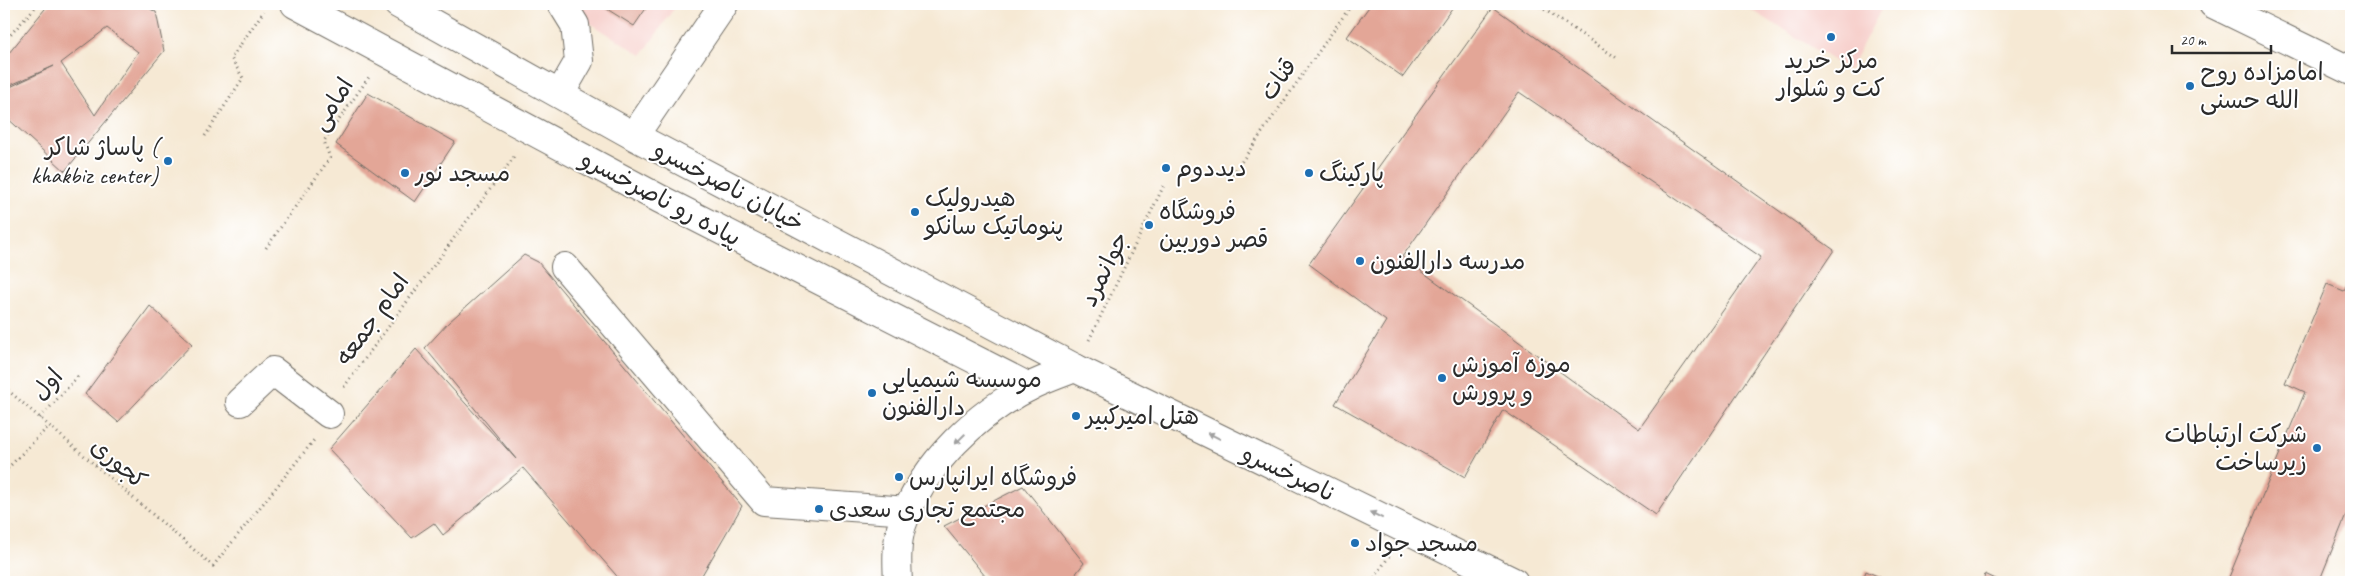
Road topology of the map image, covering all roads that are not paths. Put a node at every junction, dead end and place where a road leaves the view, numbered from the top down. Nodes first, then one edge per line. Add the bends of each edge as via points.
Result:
1 (295, 4) edge
2 (398, 4) edge
3 (562, 4) edge
4 (724, 4) edge
5 (2213, 4) edge
6 (2351, 71) edge
7 (560, 94) junction
8 (634, 136) junction
9 (565, 267) dead end
10 (1069, 366) junction
11 (1029, 387) junction
12 (240, 402) dead end
13 (329, 414) road end
14 (909, 511) junction
15 (898, 582) edge
16 (1514, 582) edge

1 - 11 street, پیاده رو ناصرخسرو via 660,200
2 - 7 street, خیابان ناصرخسرو
3 - 7 street via 575,25 579,61
4 - 8 street
5 - 6 street
7 - 8 street, خیابان ناصرخسرو
8 - 10 street, خیابان ناصرخسرو
9 - 14 street via 764,500
10 - 11 street
16 -> 10 street, ناصرخسرو
11 -> 14 street via 973,425 953,445 920,487
12 - 13 street via 273,370
14 - 15 street via 902,526 896,563

